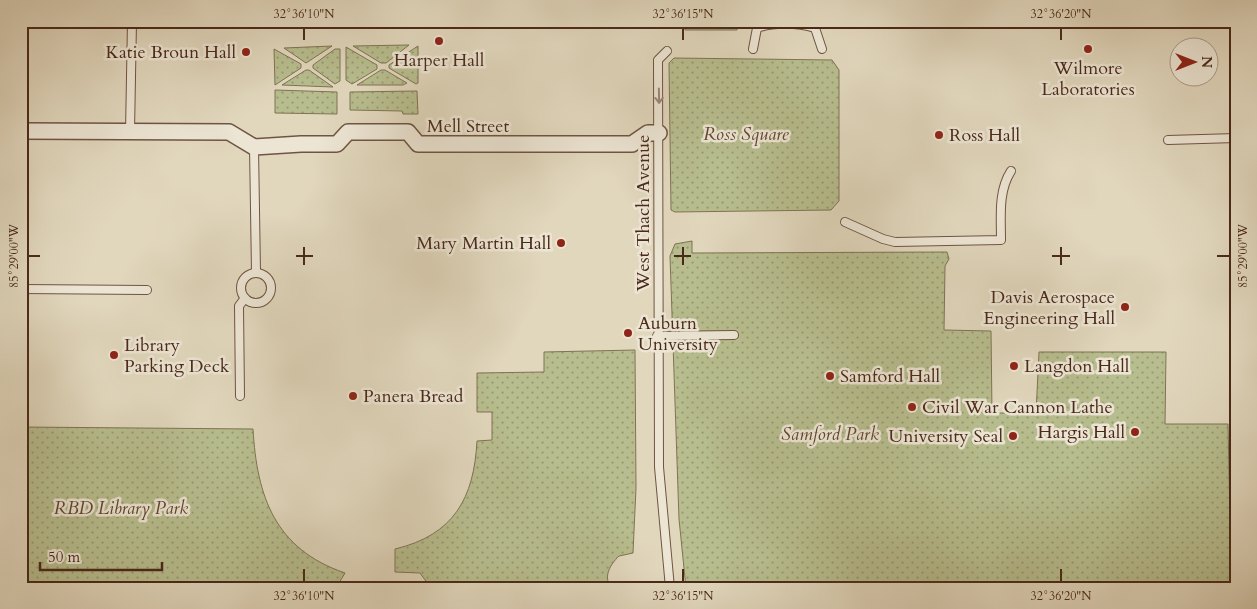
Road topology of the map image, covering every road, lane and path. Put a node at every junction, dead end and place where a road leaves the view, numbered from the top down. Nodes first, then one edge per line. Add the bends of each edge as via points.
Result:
1 (132, 21) edge
2 (753, 49) dead end
3 (822, 49) dead end
4 (667, 51) dead end
5 (21, 131) edge
6 (130, 132) junction
7 (658, 133) junction
8 (1236, 138) edge
9 (1168, 140) dead end
10 (254, 147) junction
11 (1011, 172) dead end
12 (846, 222) dead end
13 (256, 272) junction
14 (21, 289) edge
15 (147, 290) dead end
16 (245, 298) junction
17 (734, 334) dead end
18 (657, 336) junction
19 (240, 396) dead end
20 (670, 588) edge

1 - 6 lane
2 - 3 lane via 757,28 788,25 815,28
4 -> 7 lane, West Thach Avenue via 658,60
5 - 6 street
6 - 10 street via 229,132
7 - 10 street, Mell Street via 648,133 632,144 503,145 418,144 408,132 348,132 337,144
7 - 18 lane, West Thach Avenue
8 - 9 lane
10 - 13 lane
11 - 12 lane via 1001,201 1001,240 894,242
13 - 16 lane via 244,279 241,289
13 - 16 lane via 269,280 270,295 258,303
14 - 15 lane
16 - 19 lane via 240,306
17 - 18 lane
18 - 20 lane, West Thach Avenue via 659,467

